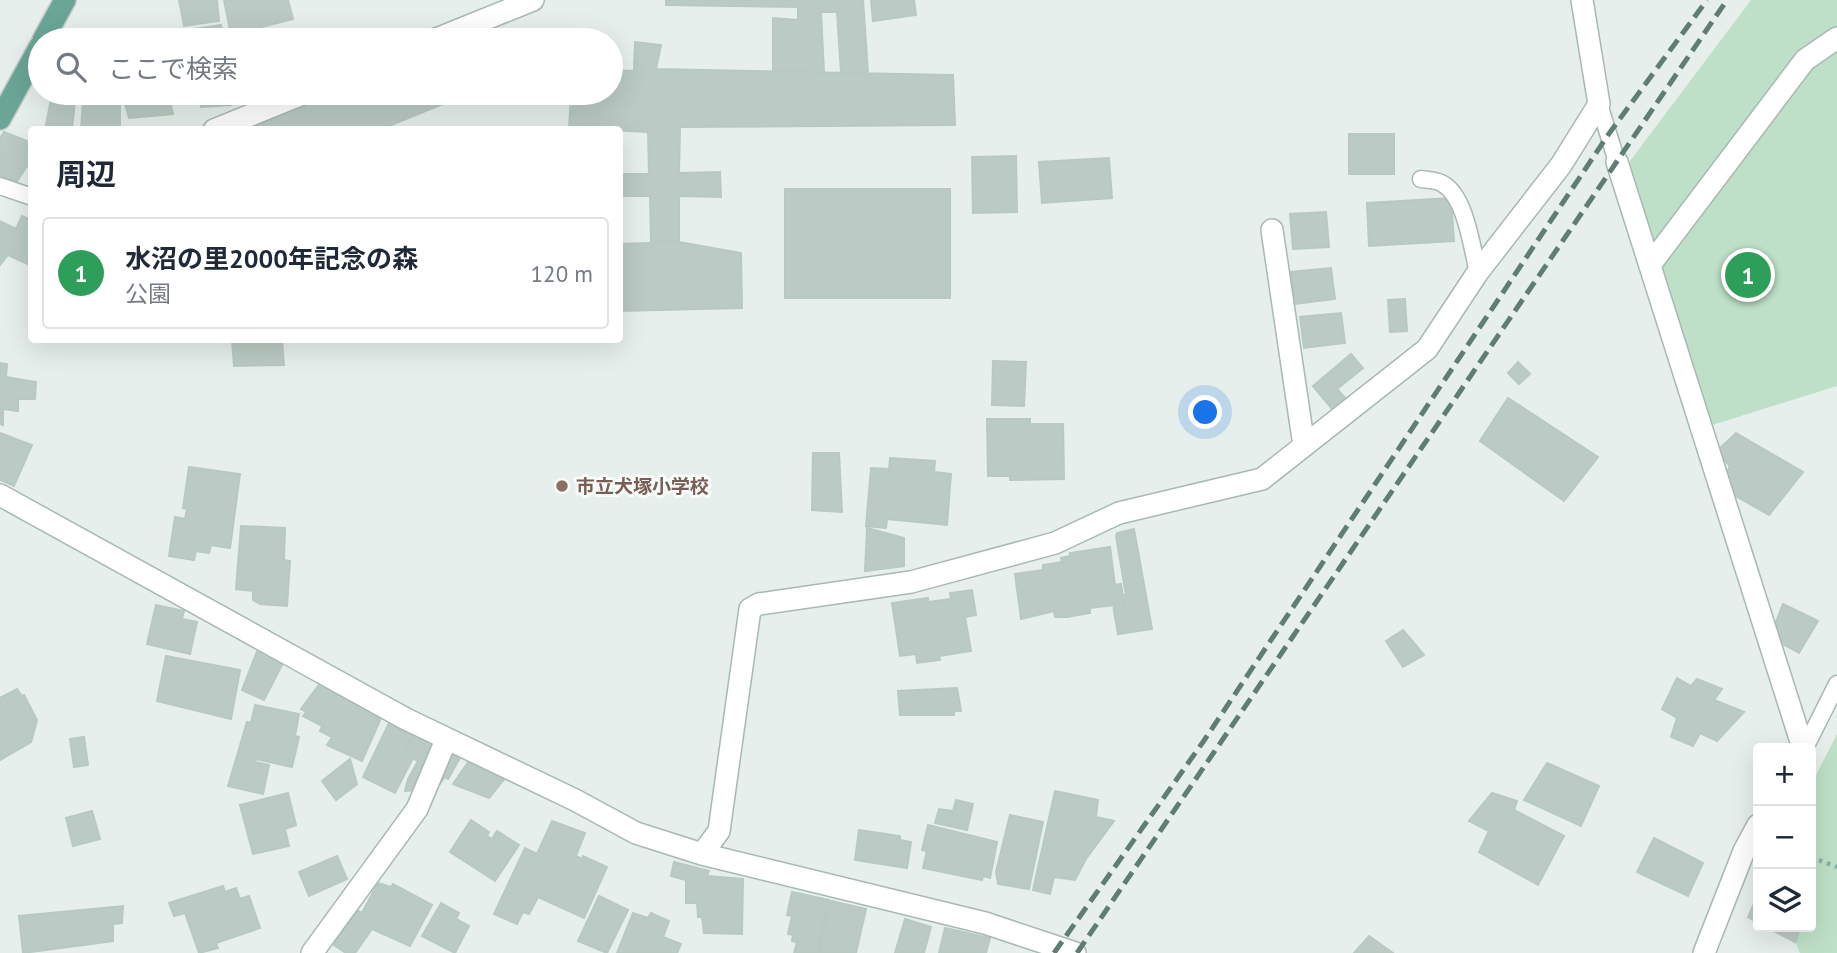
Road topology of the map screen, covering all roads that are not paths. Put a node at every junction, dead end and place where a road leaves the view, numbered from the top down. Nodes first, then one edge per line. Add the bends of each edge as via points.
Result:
1 (65, 0) edge
2 (533, 0) edge
3 (1581, 0) edge
4 (50, 28) edge
5 (464, 28) edge
6 (1837, 38) edge
7 (28, 61) edge
8 (8, 87) edge
9 (1599, 104) junction
10 (275, 105) edge
11 (0, 120) edge
12 (224, 126) edge
13 (1617, 162) joint
14 (1421, 178) dead end
15 (0, 186) edge
16 (28, 196) edge
17 (1272, 230) dead end
18 (1650, 265) junction
19 (1478, 272) junction
20 (1304, 446) junction
21 (0, 495) edge
22 (1837, 684) edge
23 (446, 740) junction
24 (1802, 743) edge
25 (1807, 743) edge
26 (1753, 835) edge
27 (702, 854) junction
28 (312, 953) edge
29 (1075, 953) edge
30 (1704, 953) edge

1 - 4 main road
2 - 5 street
3 - 9 street
6 - 18 street via 1805,60
7 - 8 main road
8 - 11 main road
9 - 13 lane
9 - 19 street via 1561,165
10 - 12 street
13 - 18 street
14 - 19 lane via 1443,184 1455,198
15 - 16 lane
17 - 20 street
18 - 24 street
19 - 20 street via 1427,349
20 - 27 street via 1262,479 1119,513 1055,543 911,582 750,609 719,831
21 - 23 street
22 - 25 lane
23 - 27 street via 636,833
23 - 28 street via 417,809
26 - 30 street
27 - 29 street via 985,923

